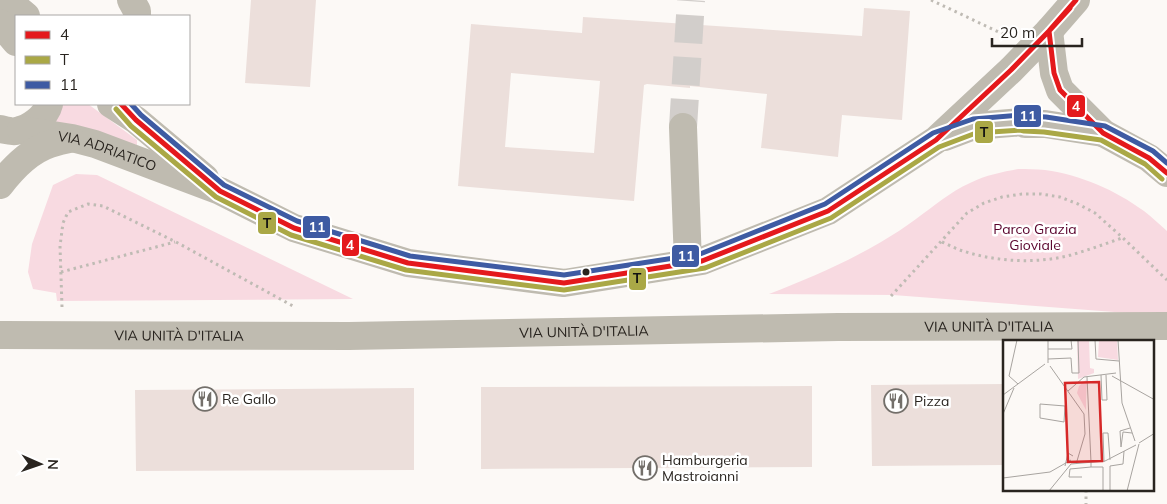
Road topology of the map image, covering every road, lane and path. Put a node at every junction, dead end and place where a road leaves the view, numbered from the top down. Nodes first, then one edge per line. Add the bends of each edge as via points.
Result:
1 (7, 0) edge
2 (131, 0) edge
3 (931, 0) edge
4 (1076, 0) edge
5 (25, 15) edge
6 (138, 15) edge
7 (0, 23) edge
8 (1049, 31) junction
9 (1008, 37) dead end
10 (15, 41) edge
11 (15, 51) edge
12 (0, 52) edge
13 (50, 105) edge
14 (113, 105) edge
15 (129, 112) edge
16 (683, 127) tunnel mouth
17 (12, 130) edge
18 (1103, 133) junction
19 (72, 138) junction
20 (936, 140) junction
21 (0, 158) edge
22 (1167, 173) edge
23 (0, 185) edge
24 (220, 191) junction
25 (1123, 238) junction
26 (176, 242) junction
27 (942, 242) junction
28 (688, 263) junction
29 (61, 272) junction
30 (1167, 280) edge
31 (885, 300) dead end
32 (298, 308) dead end
33 (1167, 326) edge
34 (0, 335) edge
35 (63, 335) junction

1 - 5 street
2 - 6 street
3 - 9 path
4 - 8 street, VIA ADRIATICO
7 - 10 street
8 - 18 street, VIA ADRIATICO via 1054,73 1060,90
8 - 20 street, VIA ADRIATICO
11 - 12 street
13 - 17 street via 31,126
14 - 15 street, VIA ADRIATICO
15 - 24 street, VIA ADRIATICO
16 - 28 street
17 - 19 street, VIA ADRIATICO
17 - 21 street
18 - 20 street, VIA ADRIATICO via 1022,122 974,126
18 - 22 street, VIA ADRIATICO via 1149,158
19 - 23 street via 48,144 31,154
19 - 24 street, VIA ADRIATICO
20 - 28 street, VIA ADRIATICO via 828,211 702,261
24 - 28 street, VIA ADRIATICO via 294,228 408,263 564,283
25 - 27 path via 1070,255 1020,261 982,256
25 - 27 path via 1095,213 1078,204 1050,195 1022,194 984,203 968,213
25 - 30 path
26 - 29 path
26 - 29 path via 103,206 88,204 68,212 63,224
26 - 32 path
27 - 31 path
29 - 35 path
33 - 35 street, VIA UNITÀ D'ITALIA via 848,327 349,336
34 - 35 street, VIA UNITÀ D'ITALIA

